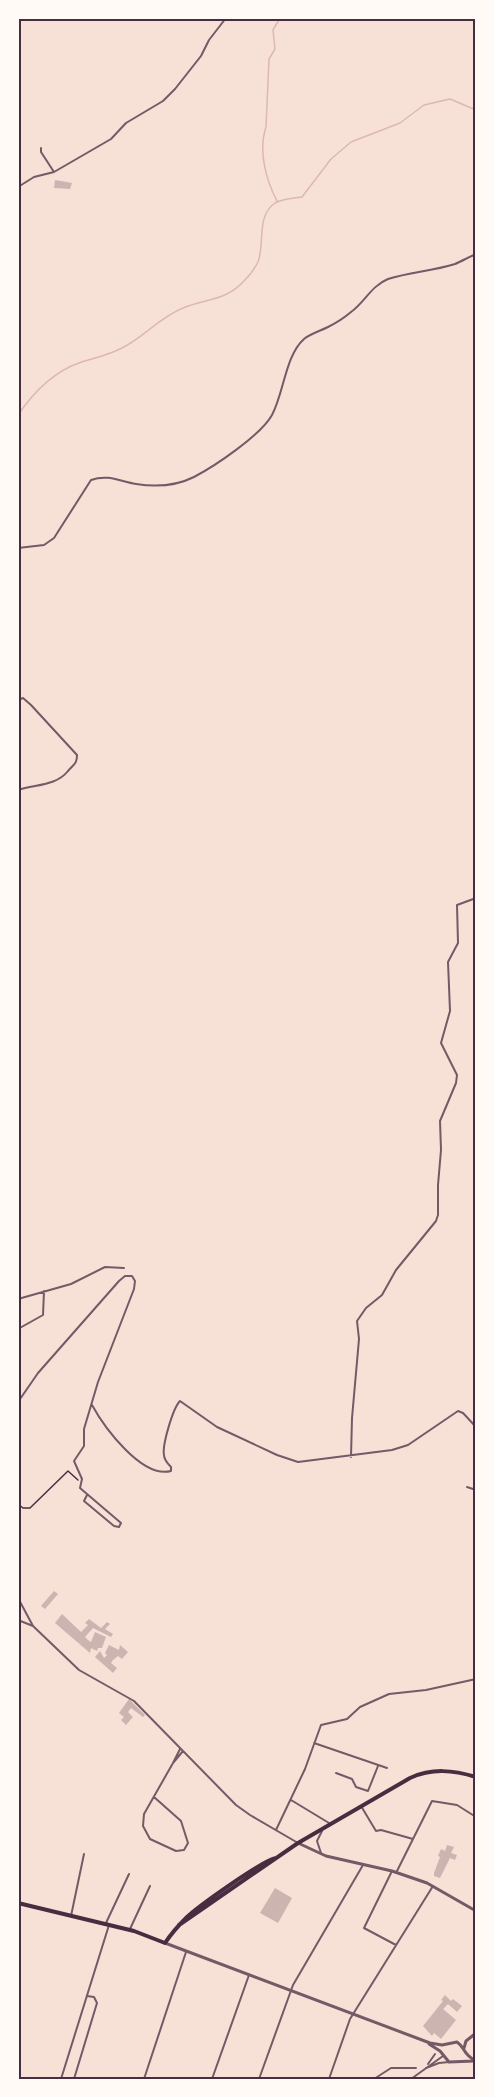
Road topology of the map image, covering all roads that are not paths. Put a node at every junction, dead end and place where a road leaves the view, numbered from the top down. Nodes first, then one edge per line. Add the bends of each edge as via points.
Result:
1 (226, 18) edge
2 (41, 148) dead end
3 (54, 172) junction
4 (18, 187) edge
5 (476, 254) edge
6 (18, 548) edge
7 (18, 700) edge
8 (18, 790) edge
9 (476, 898) edge
10 (124, 1268) dead end
11 (44, 1291) junction
12 (18, 1299) edge
13 (18, 1329) edge
14 (18, 1402) edge
15 (92, 1405) junction
16 (476, 1427) edge
17 (351, 1457) junction
18 (467, 1486) dead end
19 (476, 1490) edge
20 (87, 1495) junction
21 (18, 1598) edge
22 (18, 1620) edge
23 (33, 1626) junction
24 (476, 1679) edge
25 (314, 1743) junction
26 (182, 1750) junction
27 (378, 1766) junction
28 (387, 1768) dead end
29 (336, 1773) dead end
30 (476, 1777) edge
31 (154, 1797) junction
32 (291, 1800) junction
33 (361, 1806) junction
34 (476, 1817) edge
35 (330, 1824) junction
36 (324, 1828) junction
37 (276, 1831) junction
38 (413, 1839) junction
39 (298, 1843) junction
40 (84, 1854) dead end
41 (323, 1855) junction
42 (363, 1865) junction
43 (394, 1872) junction
44 (129, 1874) dead end
45 (150, 1886) dead end
46 (433, 1886) junction
47 (18, 1903) edge
48 (476, 1911) edge
49 (71, 1916) junction
50 (107, 1924) junction
51 (129, 1930) junction
52 (165, 1944) junction
53 (397, 1945) junction
54 (186, 1952) junction
55 (249, 1976) junction
56 (290, 1991) junction
57 (87, 1996) junction
58 (353, 2013) junction
59 (476, 2033) edge
60 (422, 2040) junction
61 (446, 2044) junction
62 (464, 2051) junction
63 (435, 2054) dead end
64 (443, 2055) junction
65 (476, 2061) edge
66 (450, 2062) junction
67 (456, 2063) junction
68 (416, 2068) dead end
69 (424, 2069) junction
70 (61, 2079) edge
71 (74, 2079) edge
72 (144, 2079) edge
73 (212, 2079) edge
74 (259, 2079) edge
75 (329, 2079) edge
76 (374, 2079) edge
77 (411, 2079) edge

1 - 3 street via 201,57 163,101 126,123 111,139
2 - 3 street
3 - 4 street via 34,177
5 - 6 street via 455,264 385,280 354,310 304,338 290,362 272,415 263,427 194,477 170,485 153,485 98,477 92,480 54,538 44,545
7 - 8 street via 23,698 31,705 77,755 77,764 64,777
9 - 17 street via 457,905 459,939 448,962 450,1011 441,1043 457,1075 440,1121 438,1215 382,1295 357,1321
10 - 11 street via 100,1268 71,1284
11 - 12 street
11 - 13 street via 43,1315
14 - 15 street via 38,1373 119,1281 132,1276 134,1289
15 - 17 street via 126,1450 152,1470 165,1473 171,1467 163,1454 180,1401 218,1426 298,1462
15 - 20 street via 84,1429 84,1446 74,1461 82,1479 79,1486
16 - 17 street via 458,1411 408,1445
18 - 19 street
20 - 20 street via 121,1523 119,1527 84,1501
21 - 23 street
22 - 23 street
23 - 26 street via 79,1670 134,1701
24 - 25 street via 389,1694 360,1707 347,1719 321,1725
25 - 27 street
25 - 32 street
26 - 31 street
26 - 37 street via 236,1805
27 - 28 street
27 - 29 street via 368,1791
30 - 33 main road via 449,1771 428,1772
31 - 31 street via 142,1819 147,1836 176,1851 184,1850 188,1843 182,1823
32 - 35 street
32 - 37 street
33 - 35 main road
33 - 38 street via 376,1831
34 - 38 street via 457,1805 432,1801
35 - 36 main road
36 - 39 main road
36 - 41 street via 317,1844
37 - 39 street
38 - 43 street
39 - 41 street
39 - 52 main road via 179,1925
40 - 49 street
41 - 42 street
42 - 43 street
42 - 56 street
43 - 46 street
43 - 53 street via 364,1928
44 - 50 street
45 - 51 street
46 - 48 street
46 - 53 street
47 - 49 main road
49 - 50 main road
50 - 51 main road
50 - 57 street
51 - 52 main road
52 - 54 street
53 - 58 street
54 - 55 street
54 - 72 street
55 - 56 street
55 - 73 street
56 - 58 street
56 - 74 street
57 - 70 street
57 - 71 street via 94,1997 97,2003
58 - 60 street
58 - 75 street
59 - 62 street via 464,2043
60 - 61 street
60 - 64 street
61 - 62 street via 457,2042
61 - 64 street
62 - 65 street
62 - 67 street
63 - 69 street
64 - 66 street
64 - 69 street
65 - 67 street
66 - 67 street
66 - 69 street
68 - 76 street via 386,2070
69 - 77 street

